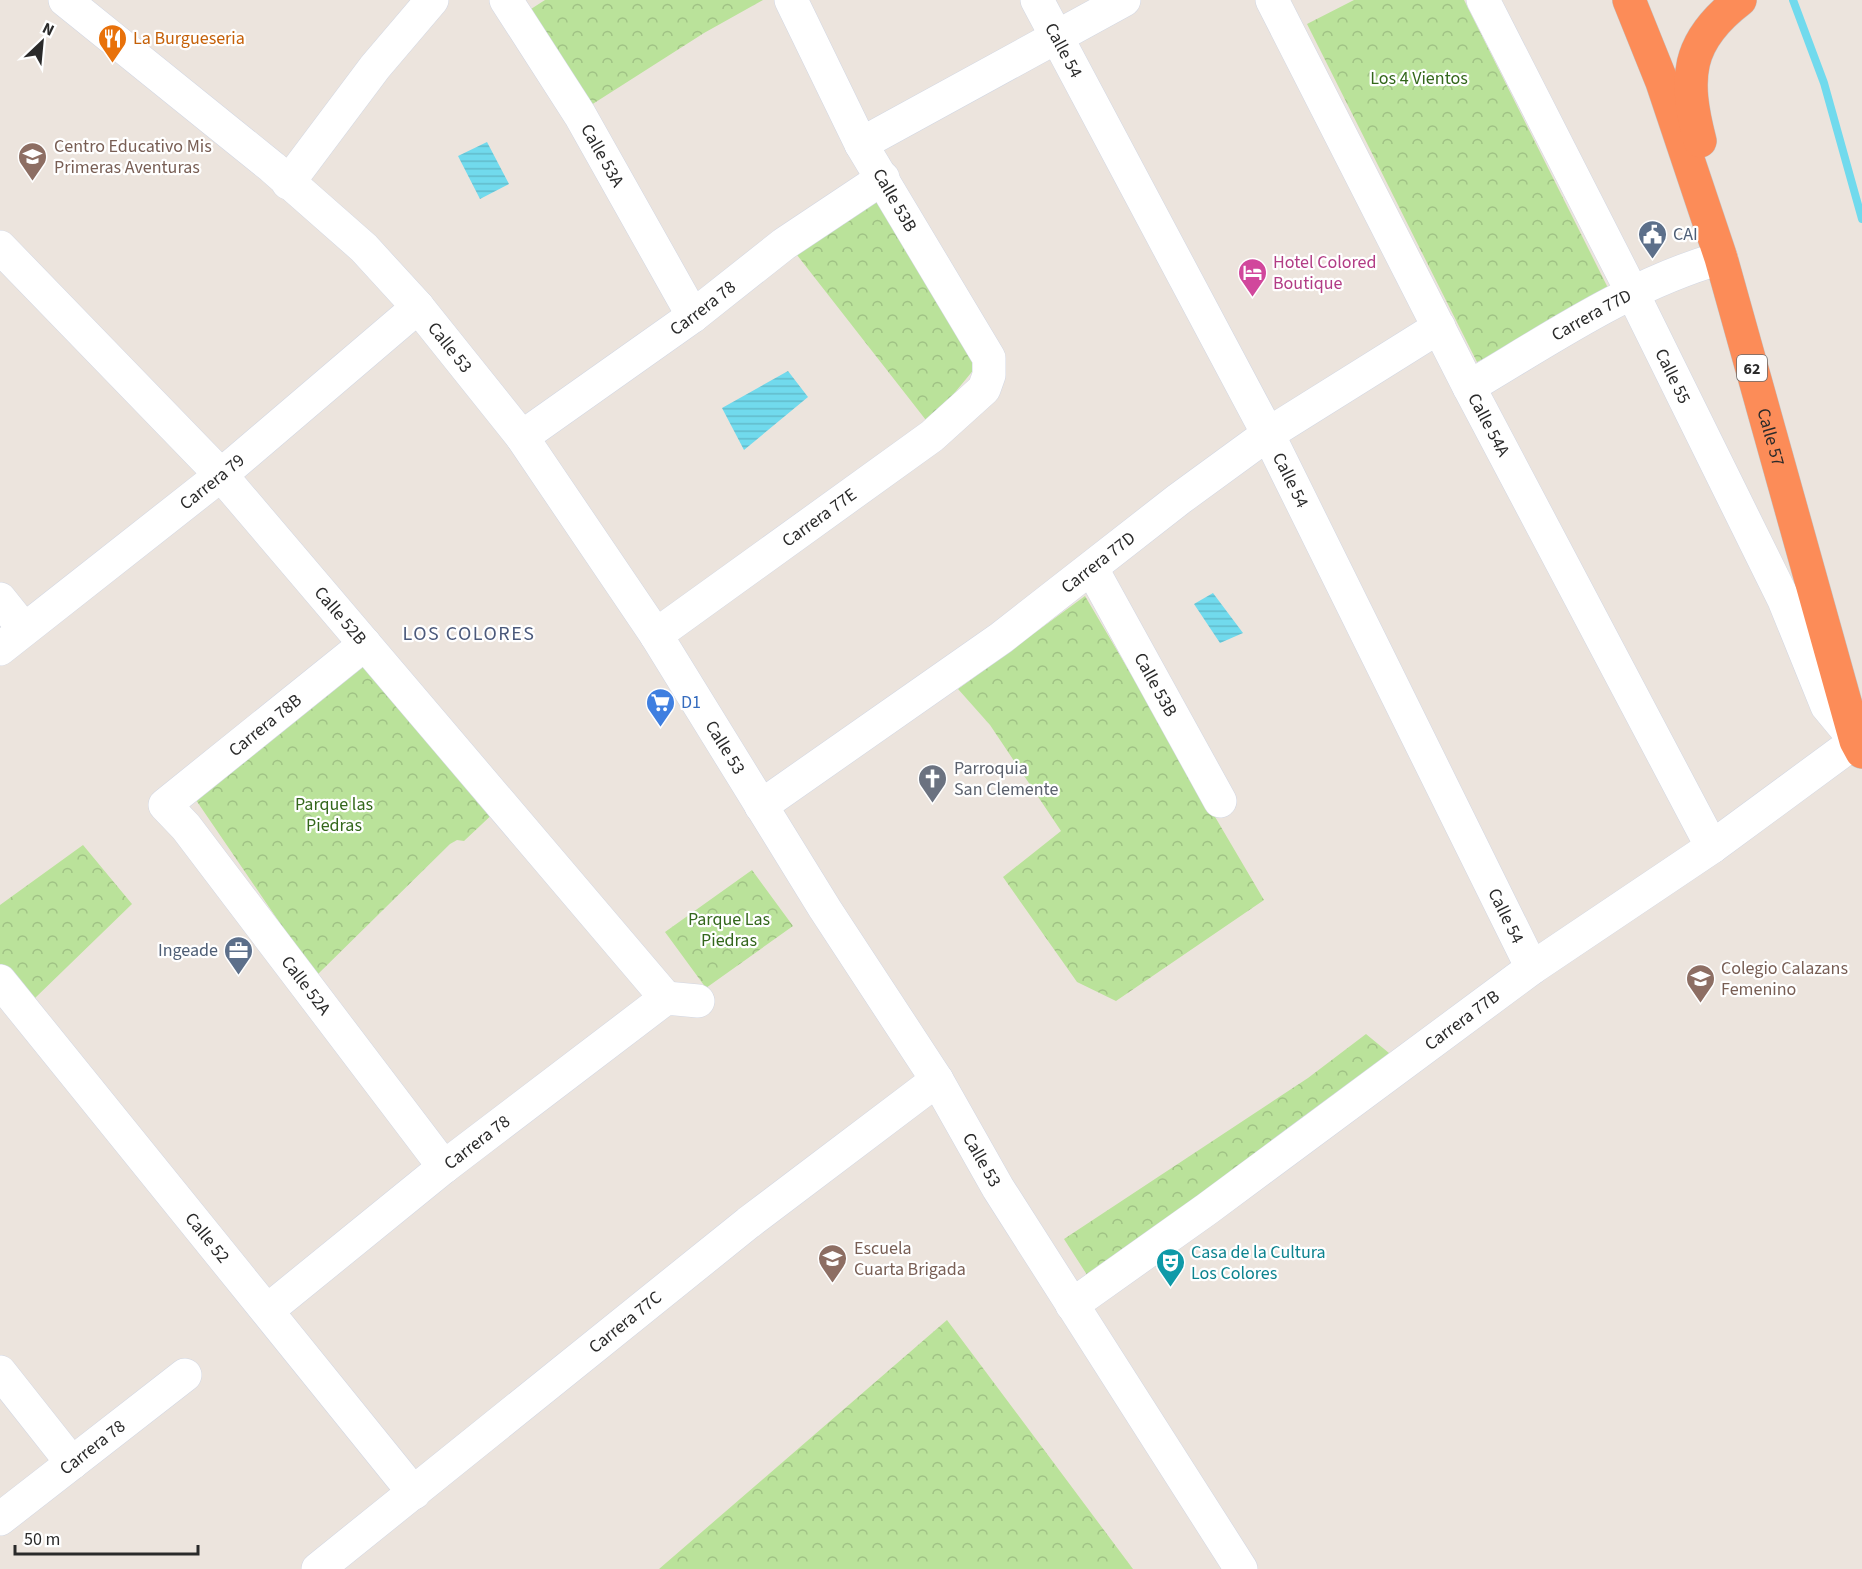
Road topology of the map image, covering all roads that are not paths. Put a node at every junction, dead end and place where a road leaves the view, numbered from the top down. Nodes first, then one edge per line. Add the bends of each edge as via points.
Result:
1 (65, 0) edge
2 (432, 0) edge
3 (506, 0) edge
4 (791, 0) edge
5 (1037, 0) edge
6 (1124, 0) edge
7 (1272, 0) edge
8 (1483, 0) edge
9 (1629, 0) edge
10 (1740, 0) edge
11 (1057, 38) junction
12 (861, 144) junction
13 (883, 178) junction
14 (288, 183) junction
15 (0, 247) edge
16 (1721, 258) junction
17 (1632, 292) junction
18 (418, 307) junction
19 (693, 316) junction
20 (1438, 327) junction
21 (1469, 387) junction
22 (977, 396) joint
23 (1268, 434) junction
24 (522, 437) junction
25 (221, 475) junction
26 (1092, 569) junction
27 (0, 598) edge
28 (656, 635) junction
29 (12, 639) edge
30 (365, 644) junction
31 (1859, 747) edge
32 (1220, 801) dead end
33 (165, 805) joint
34 (761, 806) junction
35 (1712, 847) junction
36 (1532, 968) junction
37 (0, 981) edge
38 (682, 999) joint
39 (937, 1080) junction
40 (444, 1167) junction
41 (1072, 1305) junction
42 (268, 1310) junction
43 (0, 1372) edge
44 (184, 1375) dead end
45 (72, 1464) junction
46 (414, 1493) junction
47 (0, 1519) edge
48 (318, 1569) edge
49 (1241, 1569) edge

1 - 14 street, Calle 53
2 - 14 street via 375,67
3 - 19 street, Calle 53A via 580,115
4 - 12 street, Calle 53B
5 - 11 street, Calle 54
6 - 11 street
7 - 20 street, Calle 54A
8 - 17 street, Calle 55
9 - 16 highway, Calle 57 / 62 via 1662,82
10 - 16 highway via 1715,22 1704,38 1689,75 1694,118 1717,205
11 - 12 street
11 - 23 street, Calle 54
12 - 13 street, Calle 53B
13 - 19 street, Carrera 78 via 784,244
13 - 22 street, Calle 53B via 988,358 987,382
14 - 18 street, Calle 53 via 364,248
15 - 25 street, Calle 52B
16 - 17 street, Carrera 77D
16 - 31 highway, Calle 57 / 62
17 - 21 street, Carrera 77D
17 - 31 street, Calle 55 via 1784,600 1827,706
18 - 24 street, Calle 53
18 - 25 street, Carrera 79
19 - 24 street, Carrera 78
20 - 21 street, Calle 54A
20 - 23 street, Carrera 77D
21 - 35 street, Calle 54A
22 - 28 street, Carrera 77E via 932,436
23 - 26 street, Carrera 77D
23 - 36 street, Calle 54
24 - 28 street, Calle 53
25 - 29 street, Carrera 79
25 - 30 street, Calle 52B
26 - 32 street, Calle 53B
26 - 34 street, Carrera 77D via 1001,638
27 - 29 street
28 - 34 street, Calle 53
30 - 33 street, Carrera 78B
30 - 38 street, Calle 52B
31 - 35 street, Carrera 77B
33 - 40 street, Calle 52A via 186,827
34 - 39 street, Calle 53
35 - 36 street, Carrera 77B
36 - 41 street, Carrera 77B
37 - 42 street, Calle 52
38 - 40 street, Carrera 78
39 - 41 street, Calle 53 via 998,1188
39 - 46 street, Carrera 77C via 748,1223
40 - 42 street, Carrera 78
41 - 49 street, Calle 53
42 - 46 street, Calle 52
43 - 45 street
44 - 45 street, Carrera 78
45 - 47 street, Carrera 78
46 - 48 street, Carrera 77C

